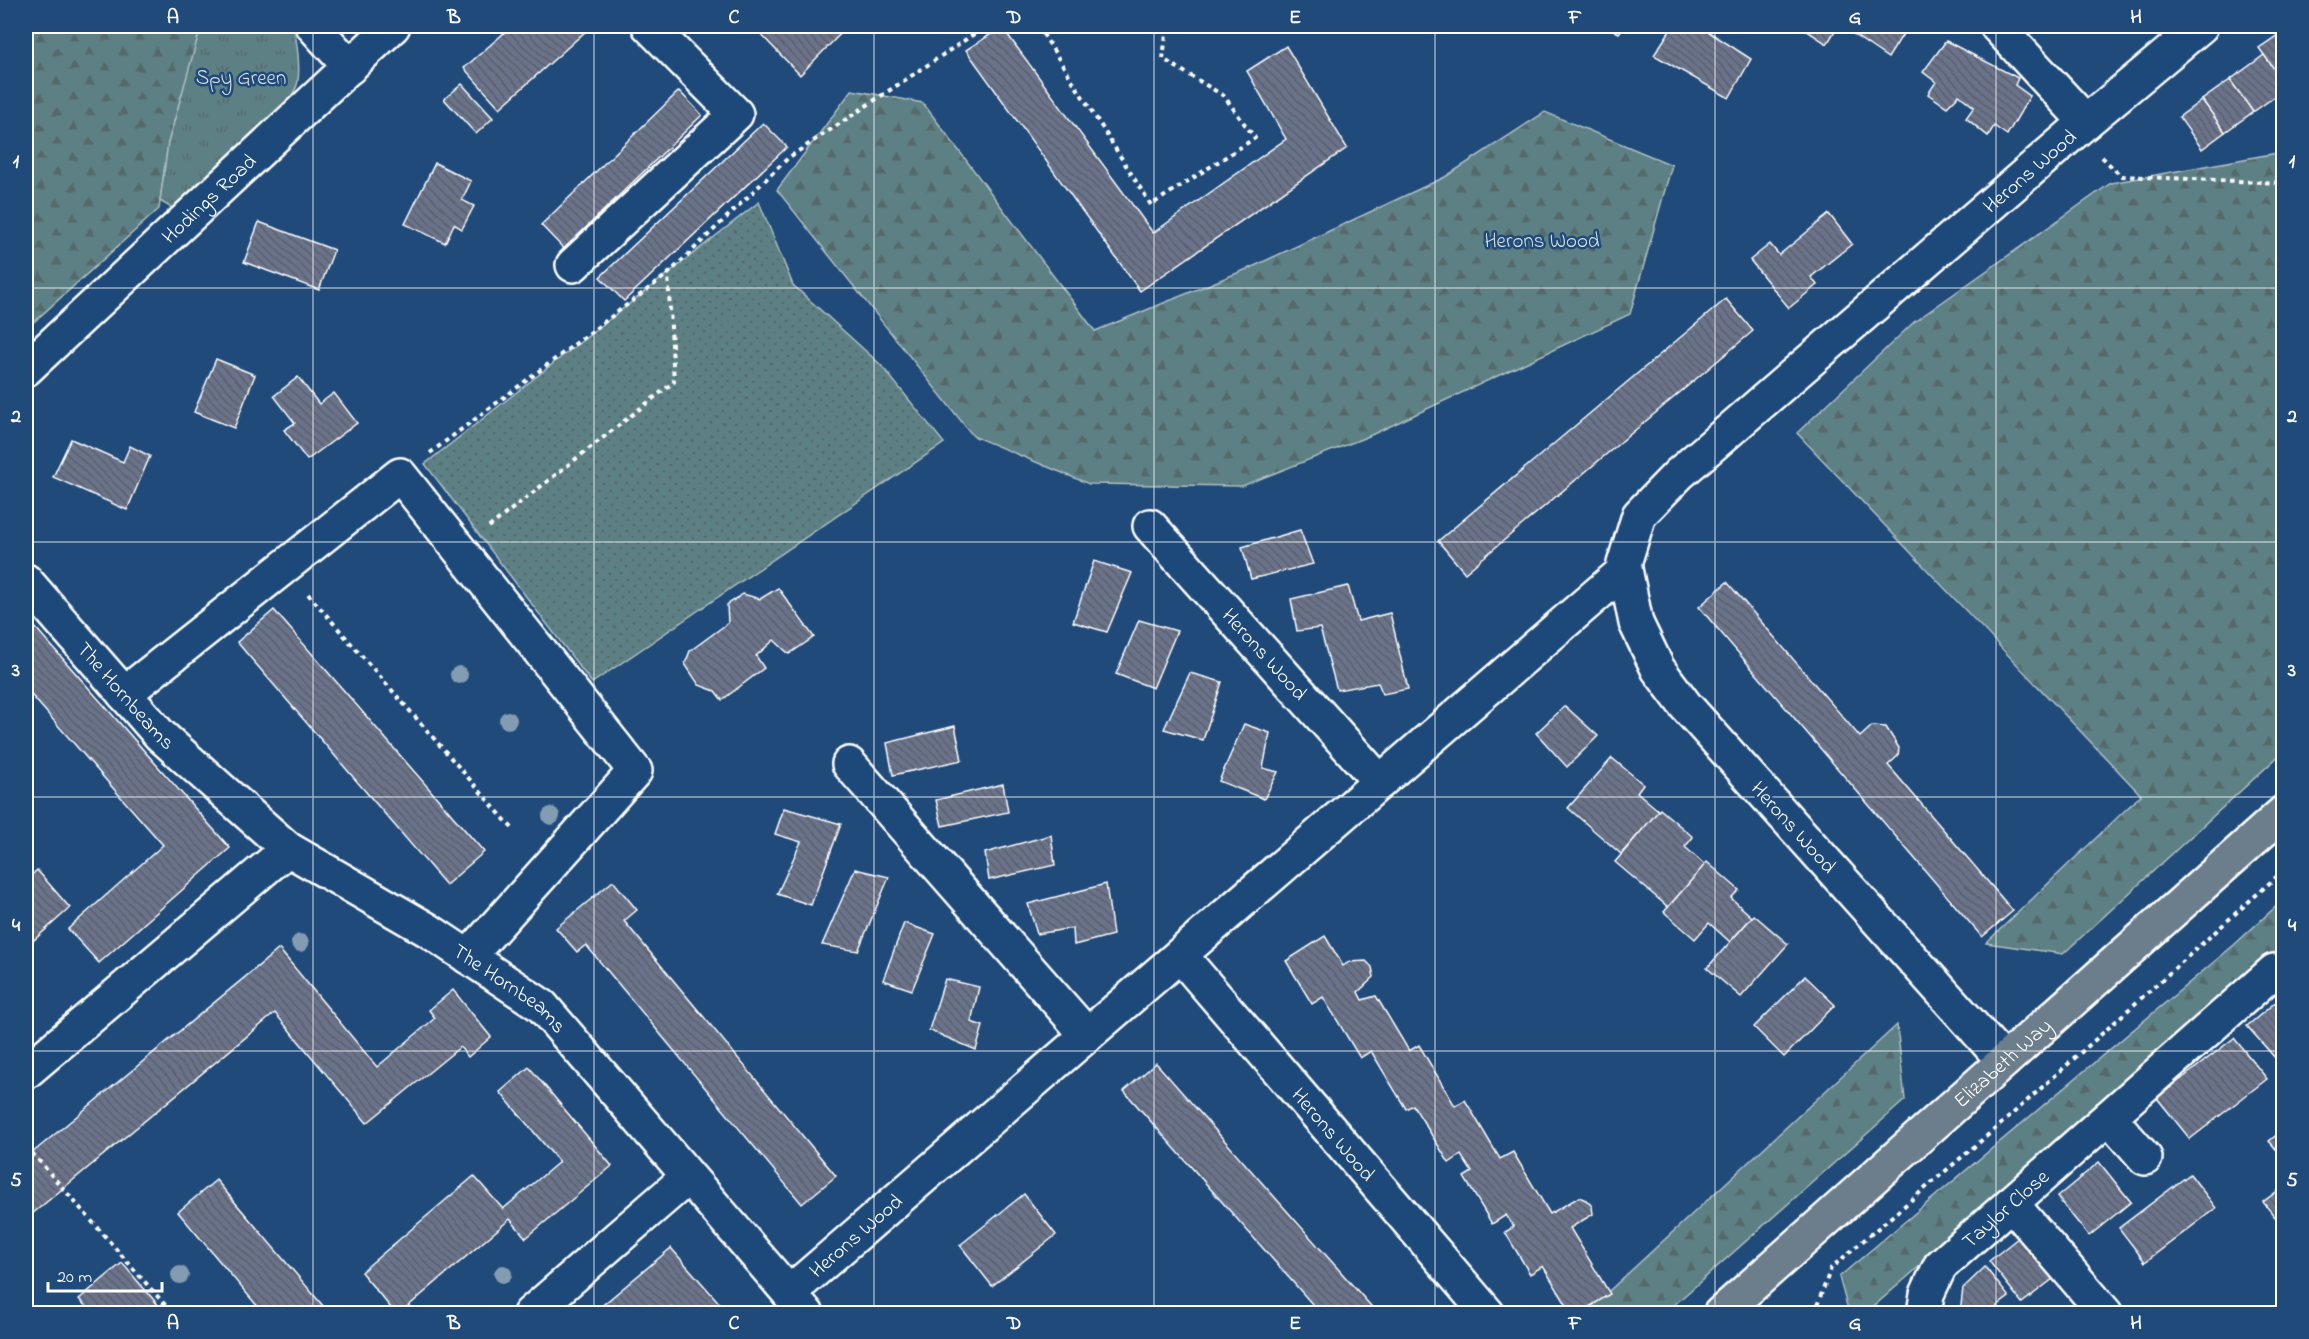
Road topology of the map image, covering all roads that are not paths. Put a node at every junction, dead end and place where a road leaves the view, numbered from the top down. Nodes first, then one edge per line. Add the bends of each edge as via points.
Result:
1 (313, 26) edge
2 (393, 26) edge
3 (649, 26) edge
4 (1997, 26) edge
5 (2201, 26) edge
6 (350, 67) junction
7 (2082, 126) junction
8 (573, 265) dead end
9 (26, 369) edge
10 (1150, 526) dead end
11 (1625, 570) junction
12 (26, 581) edge
13 (124, 694) junction
14 (849, 764) dead end
15 (1380, 782) junction
16 (2283, 813) edge
17 (288, 849) junction
18 (1180, 955) junction
19 (468, 957) junction
20 (2274, 971) dead end
21 (1087, 1035) junction
22 (2004, 1061) junction
23 (26, 1072) edge
24 (2109, 1117) junction
25 (2145, 1158) dead end
26 (688, 1177) junction
27 (2011, 1203) junction
28 (798, 1303) edge
29 (530, 1314) edge
30 (1488, 1314) edge
31 (1720, 1314) edge
32 (1924, 1314) edge
33 (2106, 1314) edge

1 - 6 street
2 - 6 street, Hodings Road
3 - 8 street via 736,114
4 - 7 street
5 - 7 street, Herons Wood
6 - 9 street, Hodings Road
7 - 11 street, Herons Wood via 1679,474 1639,514
10 - 15 street, Herons Wood
11 - 15 street, Herons Wood
11 - 22 street, Herons Wood via 1636,623 1658,669 1685,705
12 - 13 street, The Hornbeams
13 - 17 street, The Hornbeams via 160,735
13 - 19 street via 400,475 635,771
14 - 21 street
15 - 18 street, Herons Wood
16 - 22 main road, Elizabeth Way
17 - 19 street, The Hornbeams
17 - 23 street
18 - 21 street, Herons Wood
18 - 30 street, Herons Wood
19 - 26 street, The Hornbeams via 542,1006
20 - 24 street, Taylor Close
21 - 28 street, Herons Wood
22 - 31 main road, Elizabeth Way
24 - 25 street
24 - 27 street, Taylor Close
26 - 28 street, The Hornbeams
26 - 29 street
27 - 32 street, Taylor Close via 1940,1266 1927,1294
27 - 33 street

